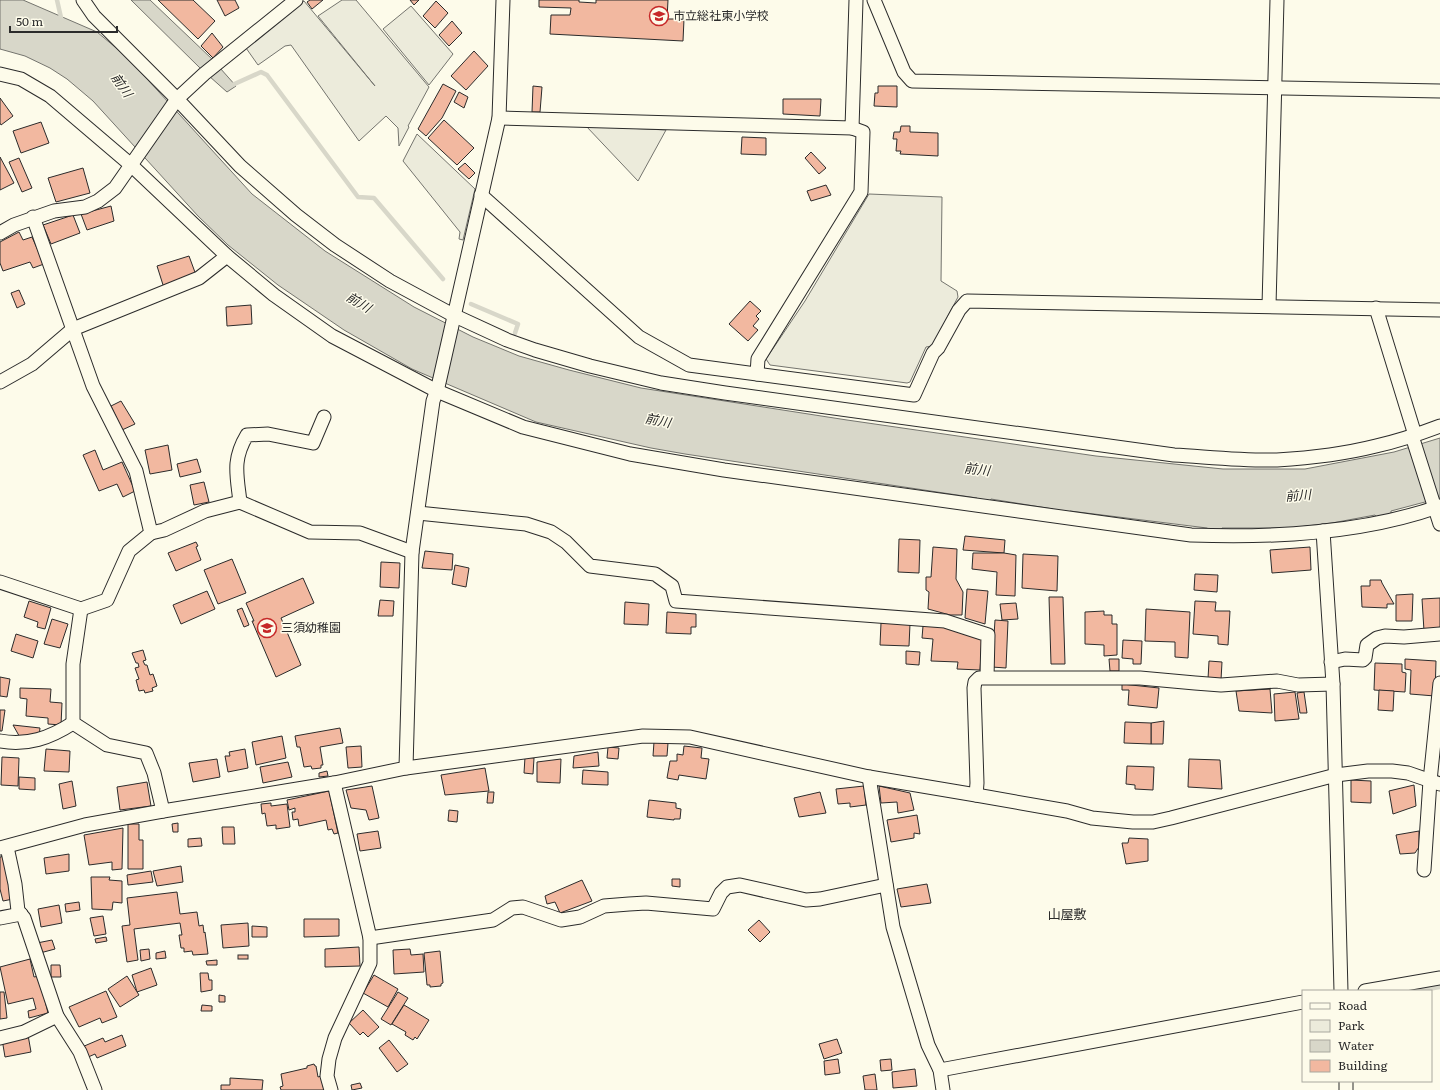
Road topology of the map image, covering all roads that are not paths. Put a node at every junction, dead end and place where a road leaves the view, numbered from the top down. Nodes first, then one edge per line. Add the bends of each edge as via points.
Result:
1 (83, 0) edge
2 (296, 0) edge
3 (503, 0) edge
4 (856, 0) edge
5 (874, 0) edge
6 (1277, 0) edge
7 (0, 74) edge
8 (1274, 87) junction
9 (1440, 91) edge
10 (175, 101) junction
11 (499, 118) junction
12 (852, 128) junction
13 (133, 161) junction
14 (481, 195) junction
15 (34, 217) junction
16 (0, 233) edge
17 (227, 256) junction
18 (1269, 306) junction
19 (1376, 308) junction
20 (1440, 310) edge
21 (453, 318) junction
22 (72, 328) junction
23 (757, 374) junction
24 (0, 382) edge
25 (437, 389) junction
26 (324, 417) dead end
27 (1440, 426) edge
28 (1414, 437) junction
29 (240, 502) junction
30 (1436, 506) edge
31 (418, 513) junction
32 (1440, 524) edge
33 (1323, 531) junction
34 (151, 533) junction
35 (412, 552) junction
36 (0, 582) edge
37 (81, 609) junction
38 (1440, 634) edge
39 (1332, 662) junction
40 (987, 677) junction
41 (1440, 683) edge
42 (1333, 684) junction
43 (73, 723) junction
44 (0, 741) edge
45 (406, 768) junction
46 (1336, 775) junction
47 (869, 777) junction
48 (1435, 782) edge
49 (334, 783) junction
50 (976, 795) junction
51 (164, 811) junction
52 (3, 847) edge
53 (1424, 870) dead end
54 (886, 885) junction
55 (20, 914) junction
56 (0, 918) edge
57 (370, 938) junction
58 (1440, 978) edge
59 (1341, 990) edge
60 (1371, 990) edge
61 (1302, 1002) edge
62 (57, 1016) junction
63 (0, 1038) edge
64 (940, 1070) junction
65 (95, 1090) edge
66 (330, 1090) edge
67 (943, 1090) edge

1 - 10 street via 94,16
2 - 10 street via 204,74
3 - 11 street
4 - 12 street
5 - 8 street via 904,72 912,81
6 - 8 street
7 - 13 street via 21,79 50,96
8 - 9 street
8 - 18 street
10 - 13 street
10 - 21 street via 240,166 296,215 335,245
11 - 12 street
11 - 14 street
12 - 23 street via 863,132 861,192 758,359
13 - 15 street via 115,188 98,201 85,207 54,211
13 - 17 street
14 - 21 street
14 - 23 street via 639,337 689,365
15 - 16 street
15 - 22 street
17 - 22 street via 199,278
17 - 25 street via 274,295 332,336
18 - 19 street
18 - 23 street via 967,301 933,353 914,395
19 - 20 street
19 - 28 street
21 - 25 street
21 - 28 street via 534,350 661,383 1174,455 1276,460 1353,451
22 - 24 street via 32,364
22 - 34 street via 93,386 136,471
25 - 31 street via 433,401
25 - 33 street via 523,427 630,454 724,470 1191,535 1275,535
26 - 29 street via 313,443 268,434 247,435 239,447 236,467
27 - 28 street
28 - 30 street
29 - 34 street via 206,511 164,530
29 - 35 street via 310,532 360,533
30 - 32 street
30 - 33 street via 1379,522
31 - 35 street
31 - 40 street via 539,527 566,542 590,566 655,574 672,586 676,601 945,621 988,635
33 - 39 street
34 - 37 street via 129,551 107,600
35 - 45 street
36 - 37 street
37 - 43 street via 73,664
38 - 39 street via 1377,638 1367,646 1363,660
39 - 42 street
40 - 42 street via 1140,678 1221,684 1277,681 1298,685
40 - 50 street via 979,678 974,688 978,783
41 - 48 street
42 - 46 street
43 - 44 street via 58,733 29,742
43 - 51 street via 107,745 146,753
45 - 47 street via 643,736 690,737
45 - 49 street
46 - 48 street via 1392,771 1408,773
46 - 50 street via 1153,822 1092,818
46 - 59 street
47 - 50 street
47 - 54 street
48 - 53 street
49 - 51 street
49 - 57 street
51 - 52 street via 85,825
52 - 55 street via 15,884
54 - 57 street via 806,900 740,885 727,887 713,909 646,903 629,904 604,906 580,917 561,920 523,906 512,908 494,920
54 - 64 street via 893,927 928,1045
55 - 56 street
55 - 62 street via 24,918
57 - 66 street via 370,963 335,1038 329,1059 327,1076
58 - 60 street
61 - 64 street
62 - 63 street via 24,1032
62 - 65 street via 80,1052
64 - 67 street

